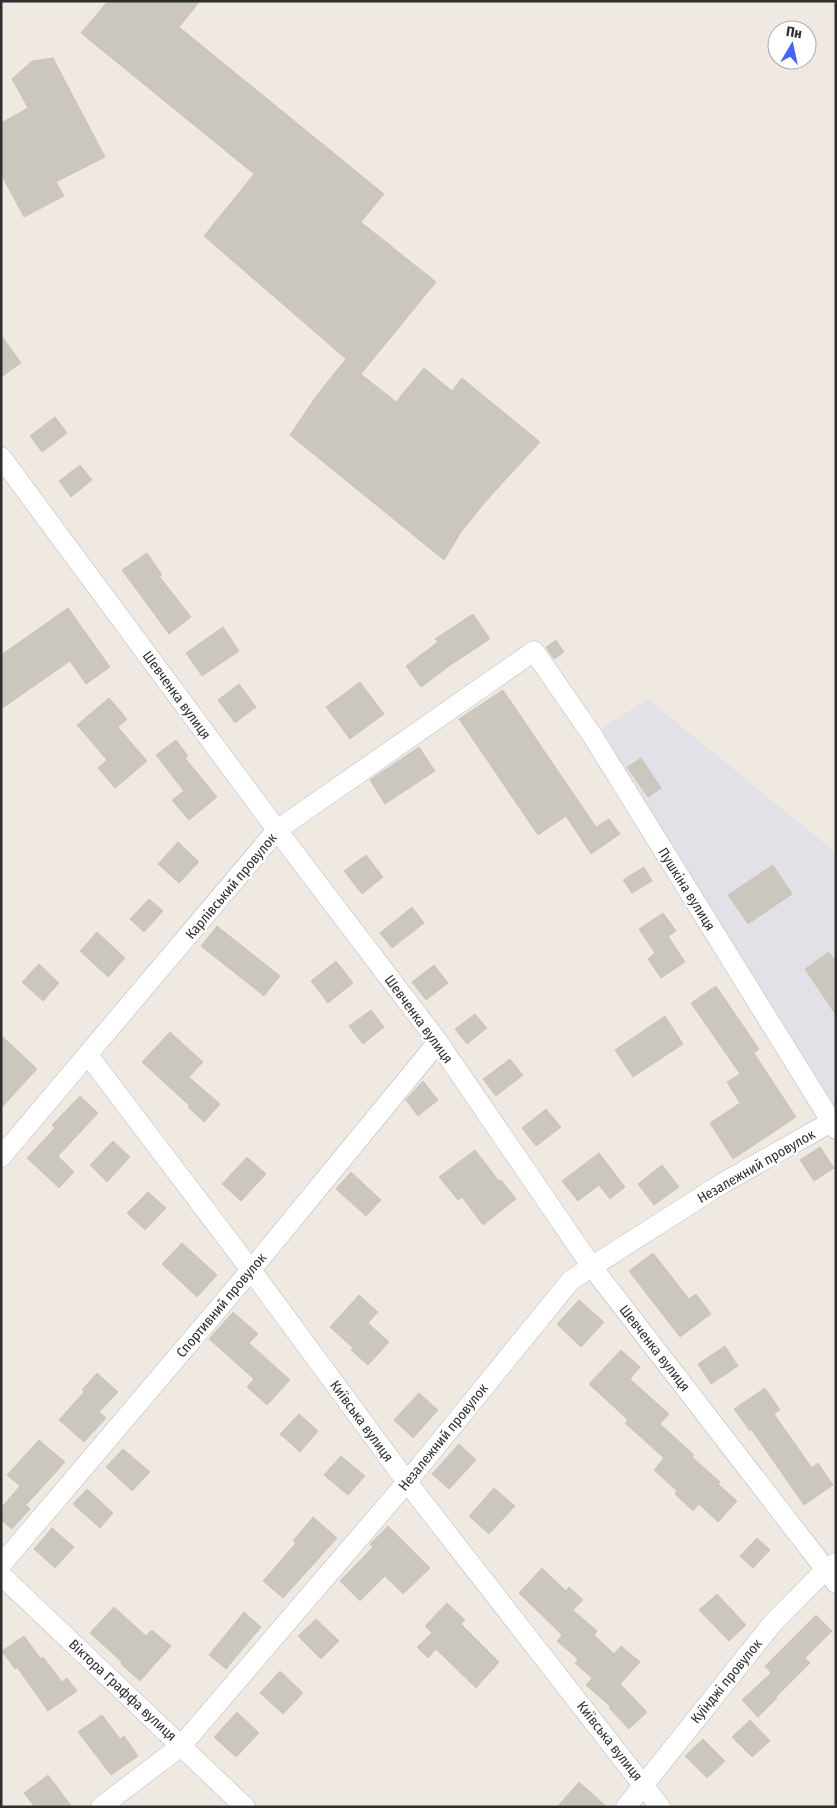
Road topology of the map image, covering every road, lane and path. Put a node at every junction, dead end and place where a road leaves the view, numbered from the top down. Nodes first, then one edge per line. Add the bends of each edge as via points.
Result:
1 (1, 458) edge
2 (534, 651) joint
3 (277, 830) junction
4 (438, 1042) junction
5 (88, 1055) junction
6 (833, 1126) edge
7 (1, 1157) edge
8 (592, 1267) junction
9 (251, 1270) junction
10 (407, 1482) junction
11 (1, 1565) edge
12 (832, 1571) edge
13 (1, 1575) edge
14 (181, 1746) junction
15 (643, 1784) junction
16 (101, 1807) edge
17 (244, 1807) edge
18 (626, 1807) edge
19 (660, 1807) edge

1 - 3 street, Шевченка вулиця
2 - 3 street, Карлівський провулок
2 - 6 street, Пушкіна вулиця via 592,735
3 - 4 street, Шевченка вулиця
3 - 5 street, Карлівський провулок
4 - 8 street, Шевченка вулиця
4 - 9 street, Спортивний провулок
5 - 7 street, Карлівський провулок
5 - 9 street, Київська вулиця
6 - 8 street, Незалежний провулок via 723,1183
8 - 10 street, Незалежний провулок via 571,1280
8 - 12 street, Шевченка вулиця
9 - 10 street, Київська вулиця
9 - 11 street, Спортивний провулок
10 - 14 street, Незалежний провулок
10 - 15 street, Київська вулиця
12 - 15 street, Куїнджі провулок via 772,1624
13 - 14 street, Віктора Граффа вулиця
14 - 16 street, Незалежний провулок
14 - 17 street, Віктора Граффа вулиця
15 - 18 street, Куїнджі провулок
15 - 19 street, Київська вулиця

